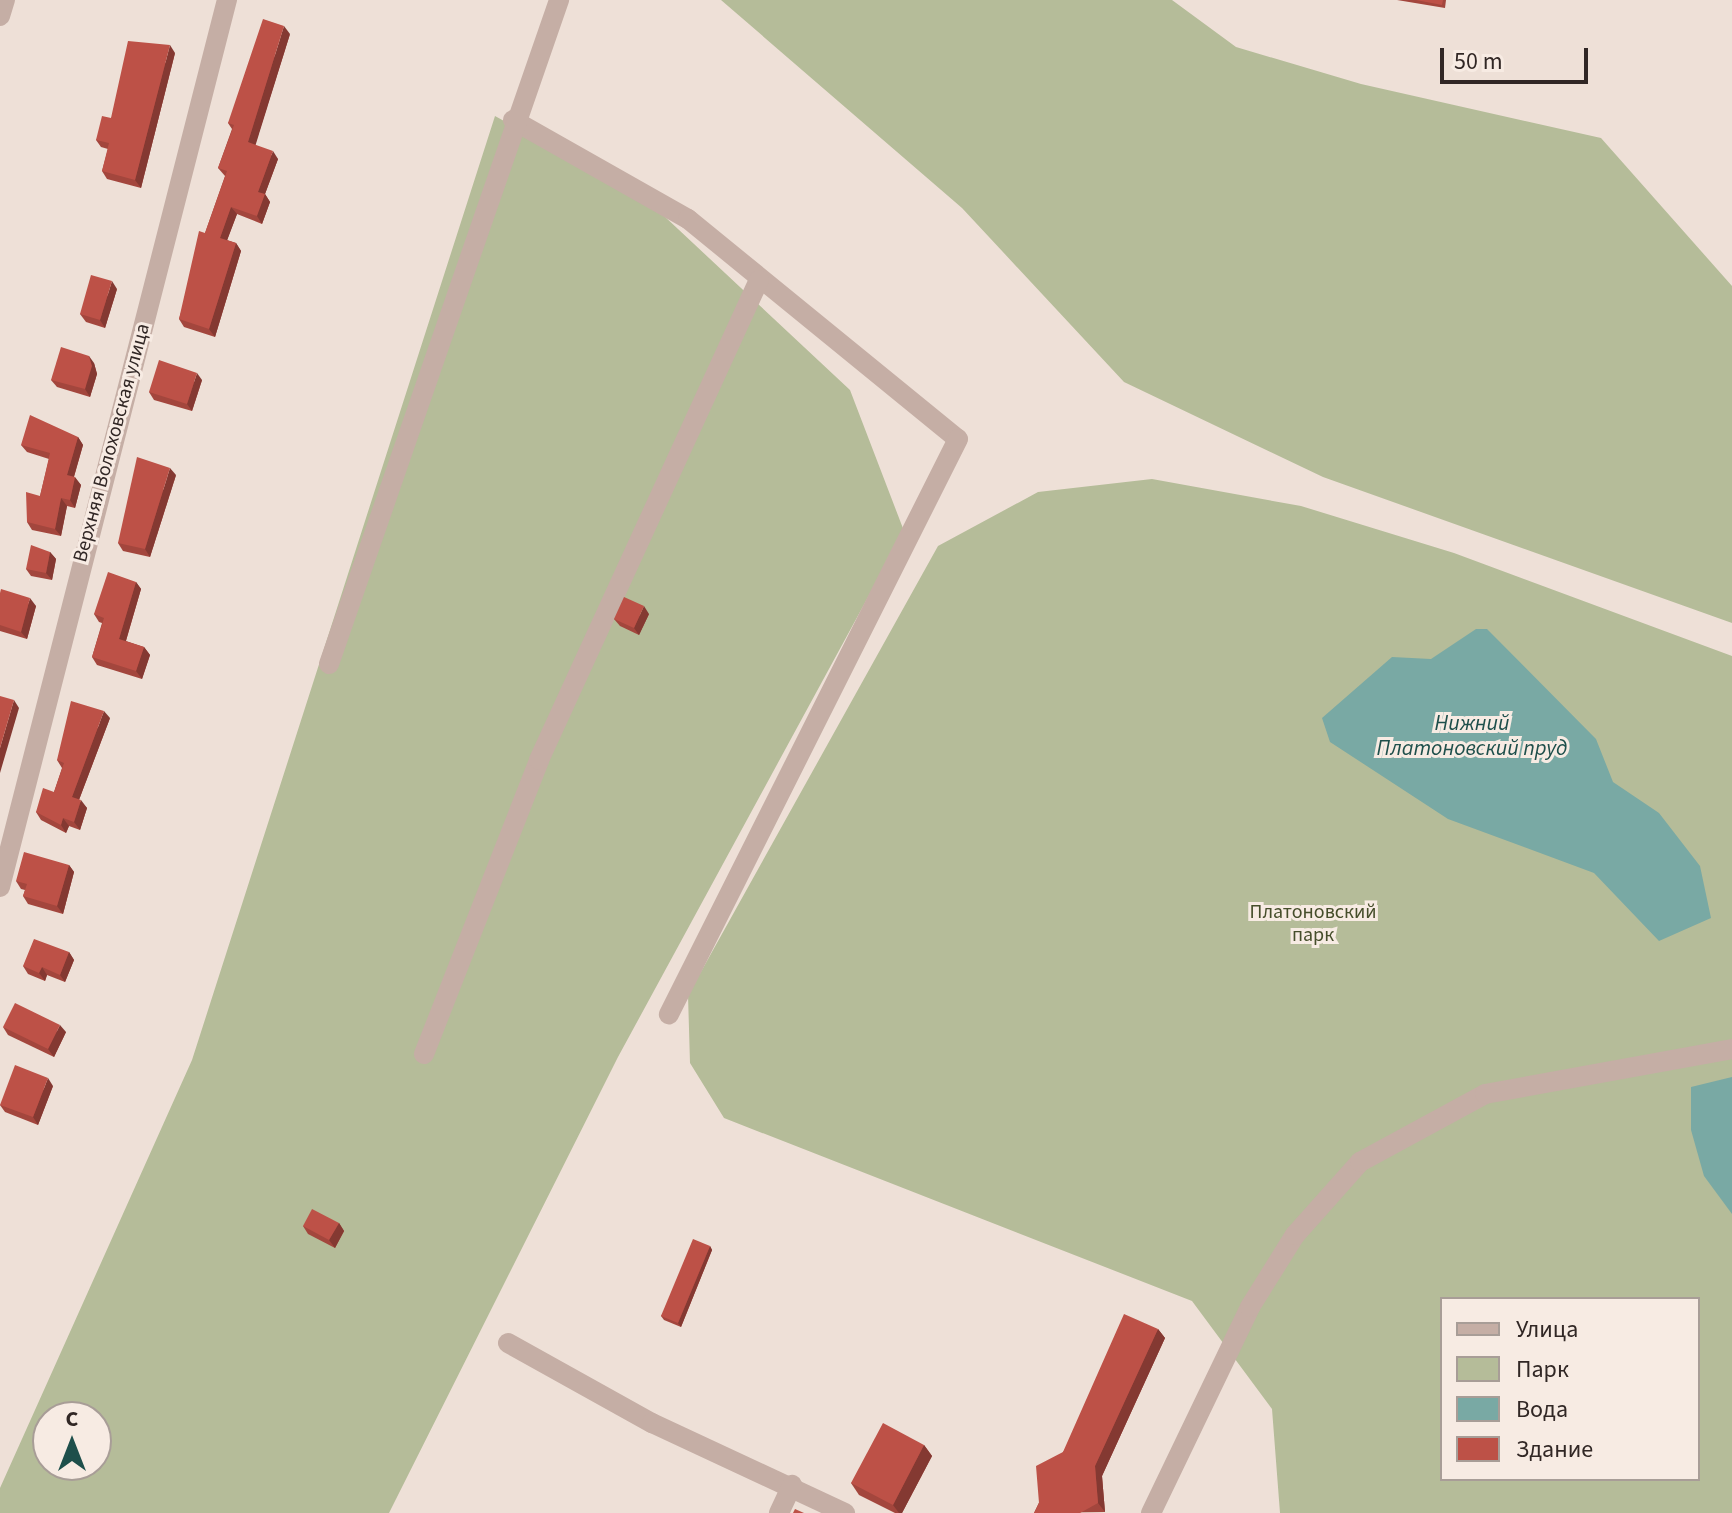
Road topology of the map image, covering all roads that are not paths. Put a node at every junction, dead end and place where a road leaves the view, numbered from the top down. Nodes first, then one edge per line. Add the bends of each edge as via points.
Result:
1 (5, 0) edge
2 (227, 0) edge
3 (559, 0) edge
4 (0, 16) edge
5 (513, 120) junction
6 (759, 280) junction
7 (329, 664) dead end
8 (0, 887) edge
9 (669, 1014) dead end
10 (1732, 1049) edge
11 (424, 1054) dead end
12 (508, 1343) dead end
13 (792, 1485) junction
14 (779, 1513) edge
15 (845, 1513) edge
16 (1151, 1513) edge

1 - 4 street
2 - 8 street, Верхняя Волоховская улица
3 - 5 street
5 - 6 street via 631,180 741,257
5 - 7 street
6 - 9 street via 958,439
6 - 11 street via 539,760
10 - 16 street via 1485,1094 1360,1162 1295,1235 1250,1307
12 - 13 street via 652,1423
13 - 14 street
13 - 15 street

